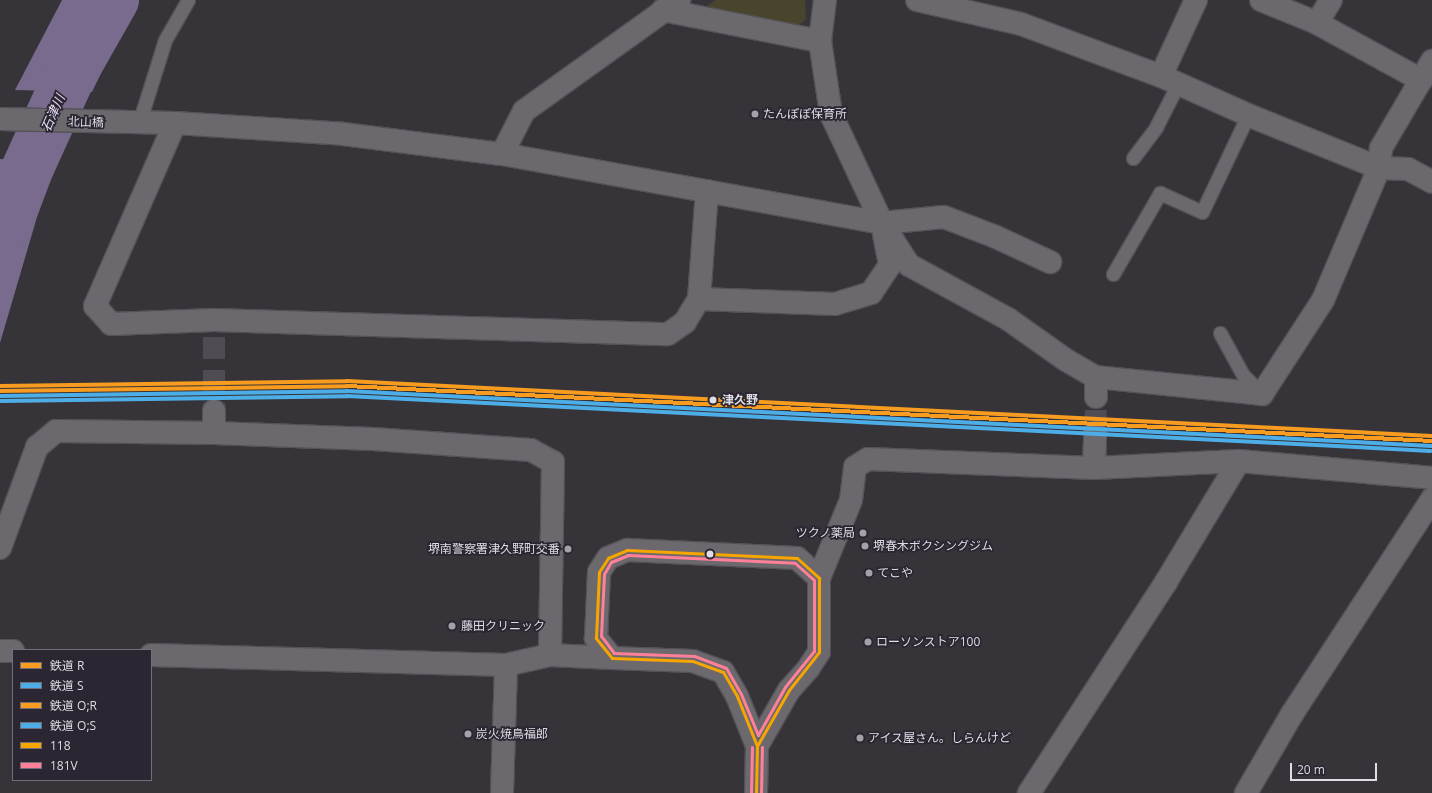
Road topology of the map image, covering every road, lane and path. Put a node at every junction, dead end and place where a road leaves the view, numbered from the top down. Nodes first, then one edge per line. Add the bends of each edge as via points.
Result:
1 (188, 0) edge
2 (826, 0) edge
3 (917, 0) edge
4 (1196, 0) edge
5 (1262, 0) edge
6 (1331, 0) edge
7 (671, 5) edge
8 (1317, 23) junction
9 (820, 41) junction
10 (1432, 61) edge
11 (1170, 80) junction
12 (1421, 80) junction
13 (1248, 116) junction
14 (0, 119) edge
15 (132, 123) junction
16 (175, 123) junction
17 (502, 154) junction
18 (1134, 158) dead end
19 (1379, 168) junction
20 (1432, 182) edge
21 (707, 191) junction
22 (882, 222) junction
23 (1050, 262) dead end
24 (1113, 274) dead end
25 (699, 299) junction
26 (1220, 333) dead end
27 (1262, 394) junction
28 (214, 411) tunnel mouth
29 (1095, 432) tunnel mouth
30 (214, 433) junction
31 (1239, 461) junction
32 (1094, 468) junction
33 (1432, 478) edge
34 (1432, 500) edge
35 (0, 548) edge
36 (819, 578) junction
37 (0, 651) edge
38 (12, 651) edge
39 (152, 655) edge
40 (550, 655) junction
41 (612, 658) junction
42 (506, 665) junction
43 (757, 746) junction
44 (502, 793) edge
45 (756, 793) edge
46 (1029, 793) edge
47 (1246, 793) edge

1 - 15 lane via 165,40
2 - 9 street
3 - 11 street via 1021,24
4 - 11 street
5 - 8 street
6 - 8 street
7 - 9 street
7 - 17 street via 524,111
8 - 12 street
9 - 22 street via 831,114
10 - 12 street
11 - 13 street
11 - 18 lane via 1156,127
12 - 19 street via 1381,148
13 - 19 street
13 - 24 lane via 1202,212 1160,193
14 - 15 street, 北山橋
15 - 16 street, 北山橋
16 - 17 street, 北山橋 via 344,134
16 - 25 street via 95,306 111,324 214,329 668,334 685,322
17 - 21 street, 北山橋
19 - 20 street via 1408,169
19 - 27 street via 1323,300
21 - 22 street, 北山橋
21 - 25 street
22 - 23 street, 北山橋 via 944,217
22 - 25 street via 890,265 871,293 835,304
22 - 27 street via 909,265 1008,319 1066,360 1096,387
26 - 27 lane via 1243,375
28 - 30 street
29 - 32 street
30 - 35 street via 56,431 37,447
30 - 40 street via 373,439 531,450 553,462
31 - 32 street
31 - 33 street
31 - 46 street via 1166,582
32 - 36 street via 868,459 855,467 851,500
34 - 47 street via 1292,714
36 - 41 street via 797,558 627,550 608,558 599,572 596,638
36 - 43 street via 819,652 789,690
37 - 38 street
39 - 42 street
40 - 41 street
40 - 42 street
41 - 43 street via 693,661 723,672 737,696
42 - 44 street
43 - 45 street

